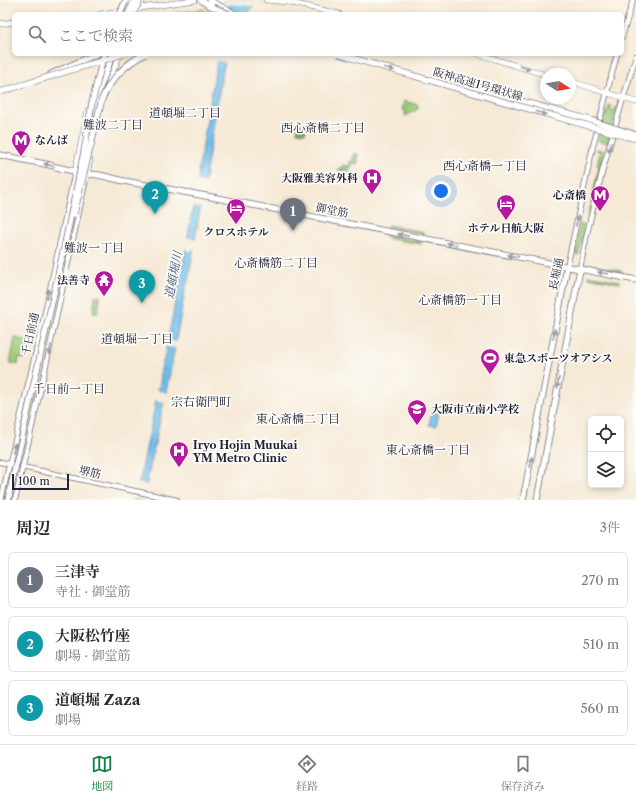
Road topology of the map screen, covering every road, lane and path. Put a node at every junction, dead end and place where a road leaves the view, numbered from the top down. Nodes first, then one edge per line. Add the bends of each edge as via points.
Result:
1 (126, 0) edge
2 (130, 0) edge
3 (135, 0) edge
4 (142, 0) edge
5 (194, 0) edge
6 (201, 0) edge
7 (210, 0) edge
8 (266, 0) edge
9 (633, 0) edge
10 (138, 11) edge
11 (124, 12) edge
12 (124, 12) edge
13 (125, 12) edge
14 (135, 12) edge
15 (224, 12) edge
16 (231, 12) edge
17 (330, 12) edge
18 (12, 22) edge
19 (0, 24) edge
20 (624, 30) edge
21 (92, 56) edge
22 (104, 56) edge
23 (107, 56) edge
24 (113, 56) edge
25 (114, 56) edge
26 (120, 56) edge
27 (142, 56) edge
28 (345, 56) edge
29 (484, 56) edge
30 (617, 56) edge
31 (636, 56) edge
32 (540, 73) edge
33 (442, 74) dead end
34 (42, 78) junction
35 (576, 84) edge
36 (0, 92) edge
37 (608, 93) junction
38 (623, 98) junction
39 (636, 102) edge
40 (636, 135) edge
41 (636, 139) edge
42 (84, 152) junction
43 (0, 155) edge
44 (74, 172) junction
45 (87, 174) junction
46 (64, 248) junction
47 (567, 267) junction
48 (580, 269) junction
49 (636, 280) edge
50 (0, 462) edge
51 (10, 464) junction
52 (23, 467) junction
53 (1, 500) edge
54 (8, 500) edge
55 (16, 500) edge
56 (177, 500) edge
57 (523, 500) edge
58 (537, 500) edge

1 - 11 highway, bridge
2 - 12 highway
3 - 13 highway, bridge
4 - 10 main road
4 - 14 highway, bridge
5 - 10 main road
6 - 15 highway, bridge
7 - 16 highway, bridge
8 - 17 main road via 288,2
9 - 20 main road
18 - 19 main road
21 - 34 highway, bridge
22 - 42 highway, bridge
23 - 44 main road via 97,75
24 - 42 highway, bridge via 100,87
25 - 34 highway, bridge
26 - 45 main road via 102,104
27 - 46 highway, bridge via 119,72 102,99
28 -> 41 highway, 阪神高速1号環状線, bridge
29 -> 32 main road
30 - 37 main road, 長堀通
31 - 38 main road, 長堀通
33 - 40 highway, bridge via 452,82
34 - 36 highway, bridge
35 - 37 main road
37 - 38 main road
47 -> 37 main road, 長堀通 via 593,146
38 - 39 main road
38 -> 48 main road, 長堀通 via 596,196
42 - 46 highway, bridge
44 -> 43 highway, 御堂筋
44 - 45 highway, 御堂筋
51 -> 44 main road, 千日前通
47 -> 45 highway, 御堂筋
45 -> 52 main road, 千日前通
46 - 54 highway, bridge
47 - 48 highway, 御堂筋
57 -> 47 highway, 長堀通
49 -> 48 highway, 御堂筋
48 -> 58 highway, 長堀通
50 - 51 main road, 堺筋
51 - 52 main road, 堺筋
51 - 53 main road, 千日前通
52 - 55 main road, 千日前通
52 - 56 main road, 堺筋

